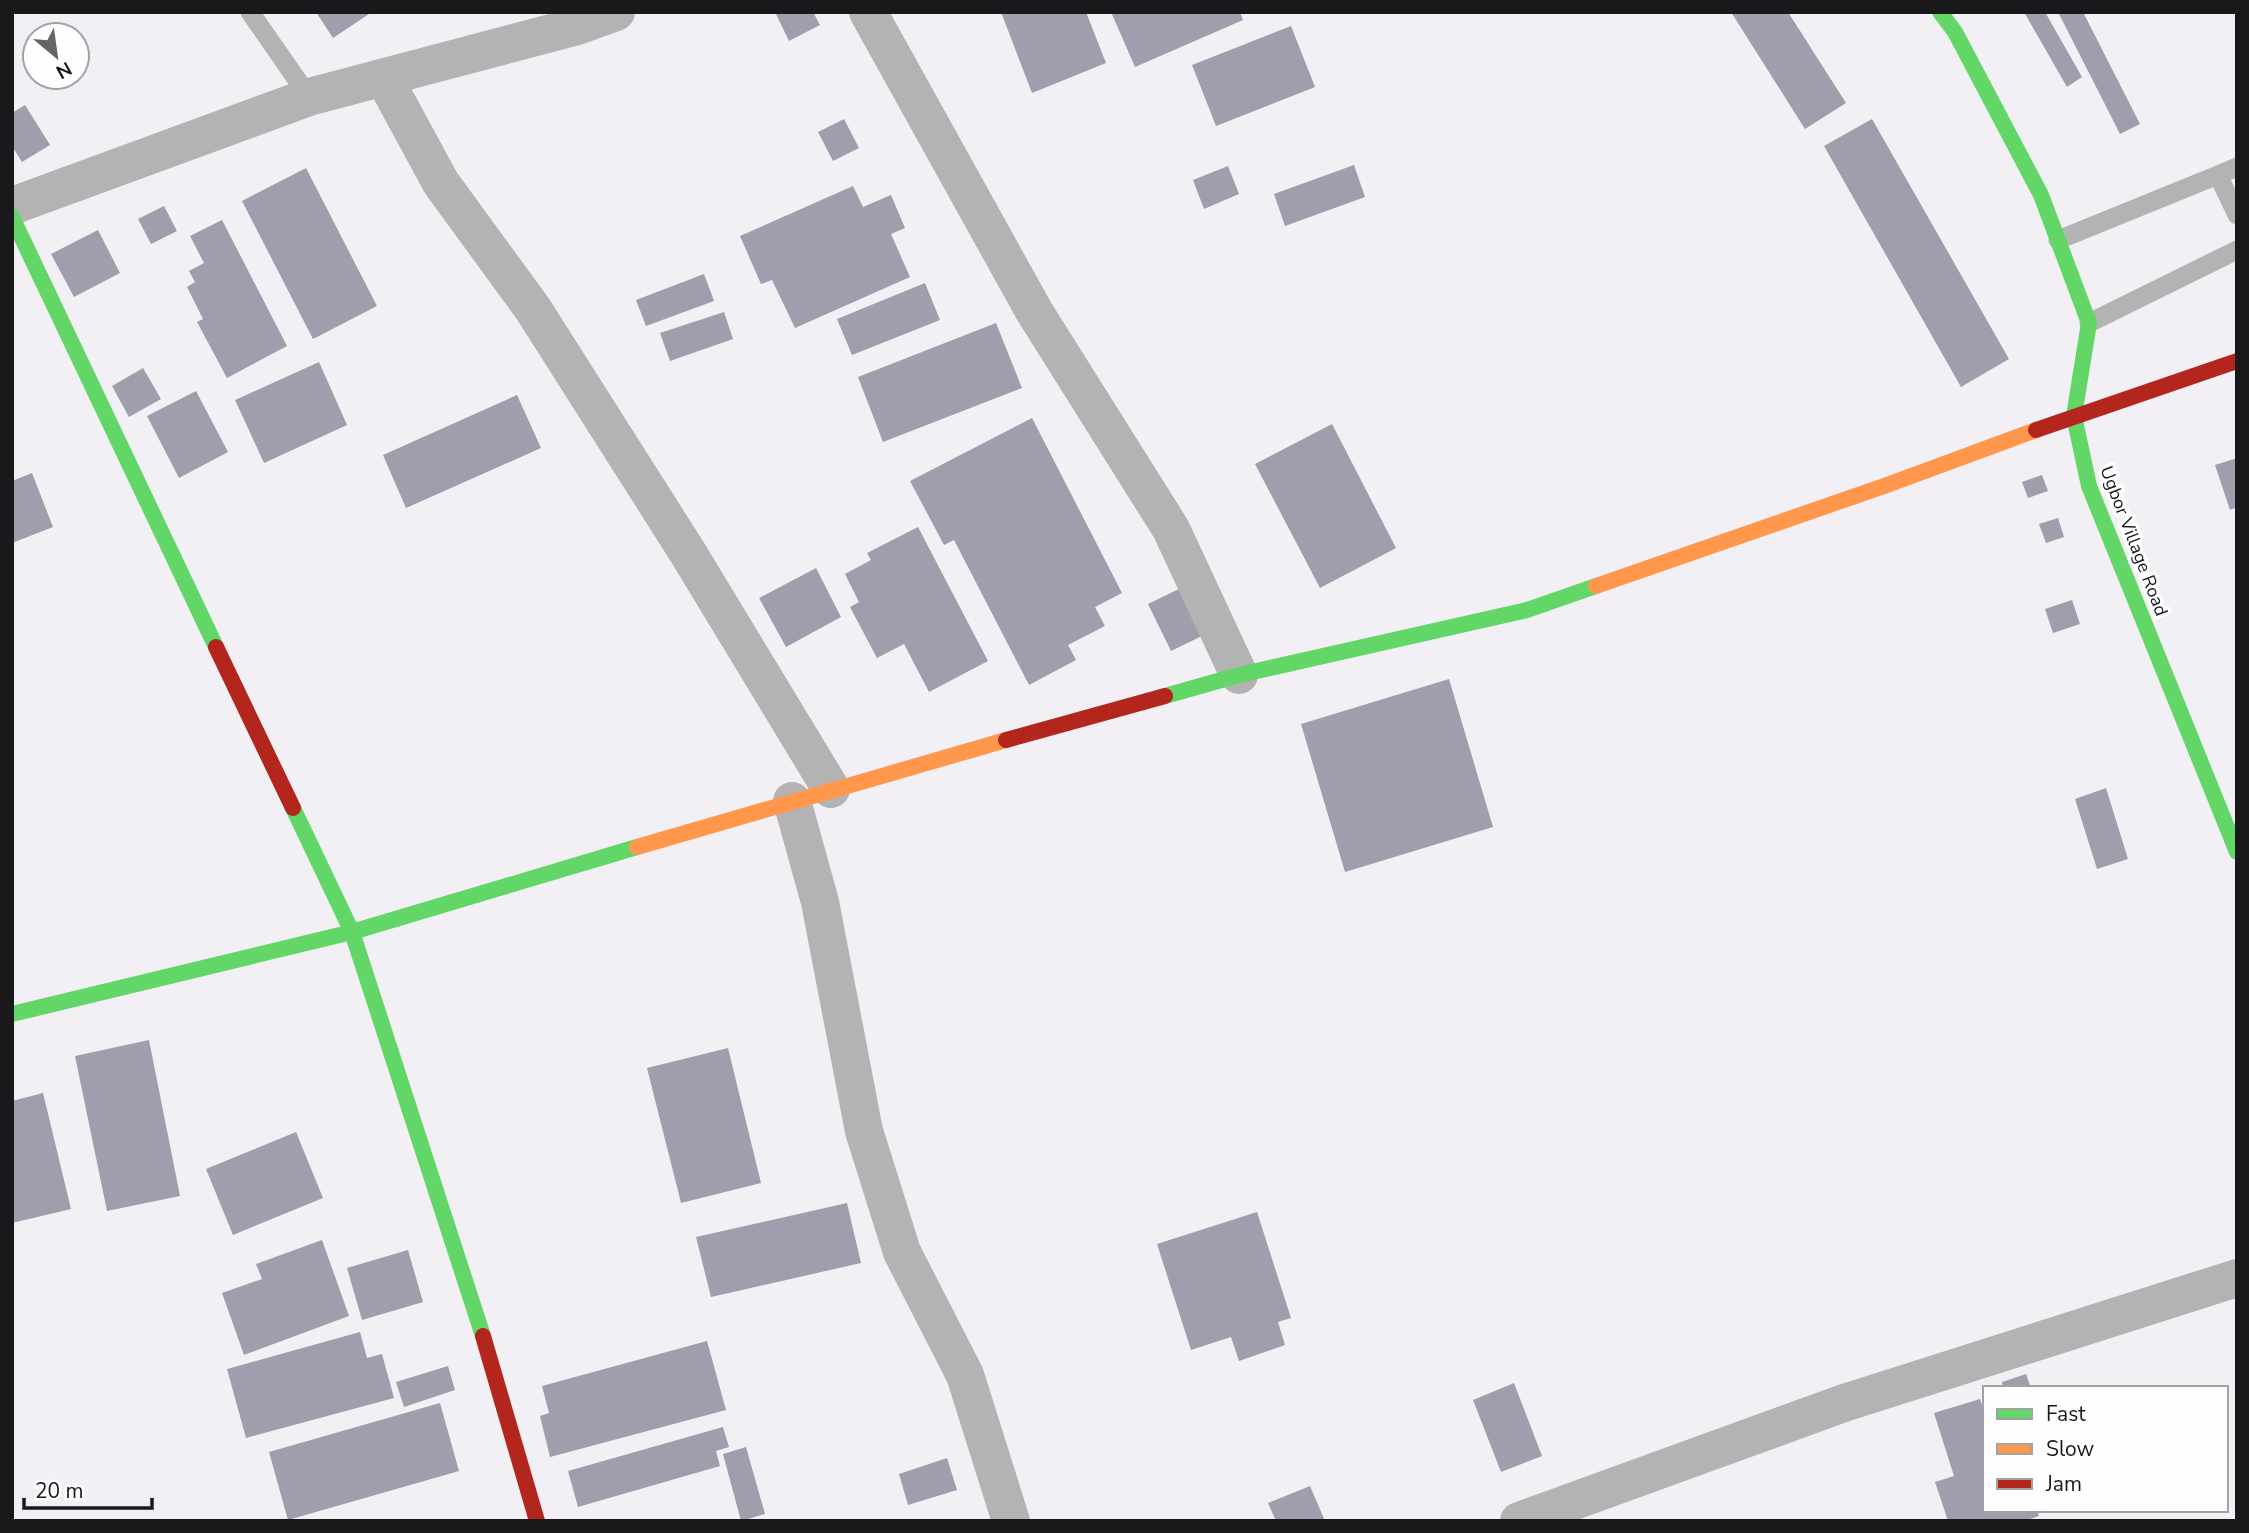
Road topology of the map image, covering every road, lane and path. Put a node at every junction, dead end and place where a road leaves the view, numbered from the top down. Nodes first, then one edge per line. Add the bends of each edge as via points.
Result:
1 (250, 12) edge
2 (616, 12) edge
3 (868, 12) edge
4 (1940, 12) edge
5 (384, 78) junction
6 (309, 97) junction
7 (2228, 171) edge
8 (12, 206) edge
9 (2237, 215) edge
10 (12, 217) edge
11 (2058, 240) junction
12 (2237, 250) edge
13 (2089, 323) junction
14 (2237, 361) edge
15 (2074, 416) junction
16 (1239, 675) junction
17 (831, 789) junction
18 (792, 801) junction
19 (2237, 852) edge
20 (352, 932) junction
21 (12, 1014) edge
22 (2237, 1278) edge
23 (537, 1521) edge
24 (1011, 1521) edge
25 (1519, 1521) edge

1 - 6 lane
2 - 5 street
3 - 16 street via 1034,311 1171,529
4 - 11 street, Ugbor Village Road via 2041,195
5 - 6 street
5 - 17 street via 441,183 533,309
6 - 8 street
7 - 9 lane
7 - 11 lane
10 - 20 street
11 - 13 street, Ugbor Village Road
12 - 13 lane
13 - 15 street, Ugbor Village Road
14 - 15 street
15 - 16 street via 1527,610
15 - 19 street, Ugbor Village Road via 2089,486
16 - 17 street
17 - 18 street
18 - 20 street
18 - 24 street via 820,902 864,1130 902,1252 965,1375
20 - 21 street
20 - 23 street via 495,1374
22 - 25 street via 1844,1403

